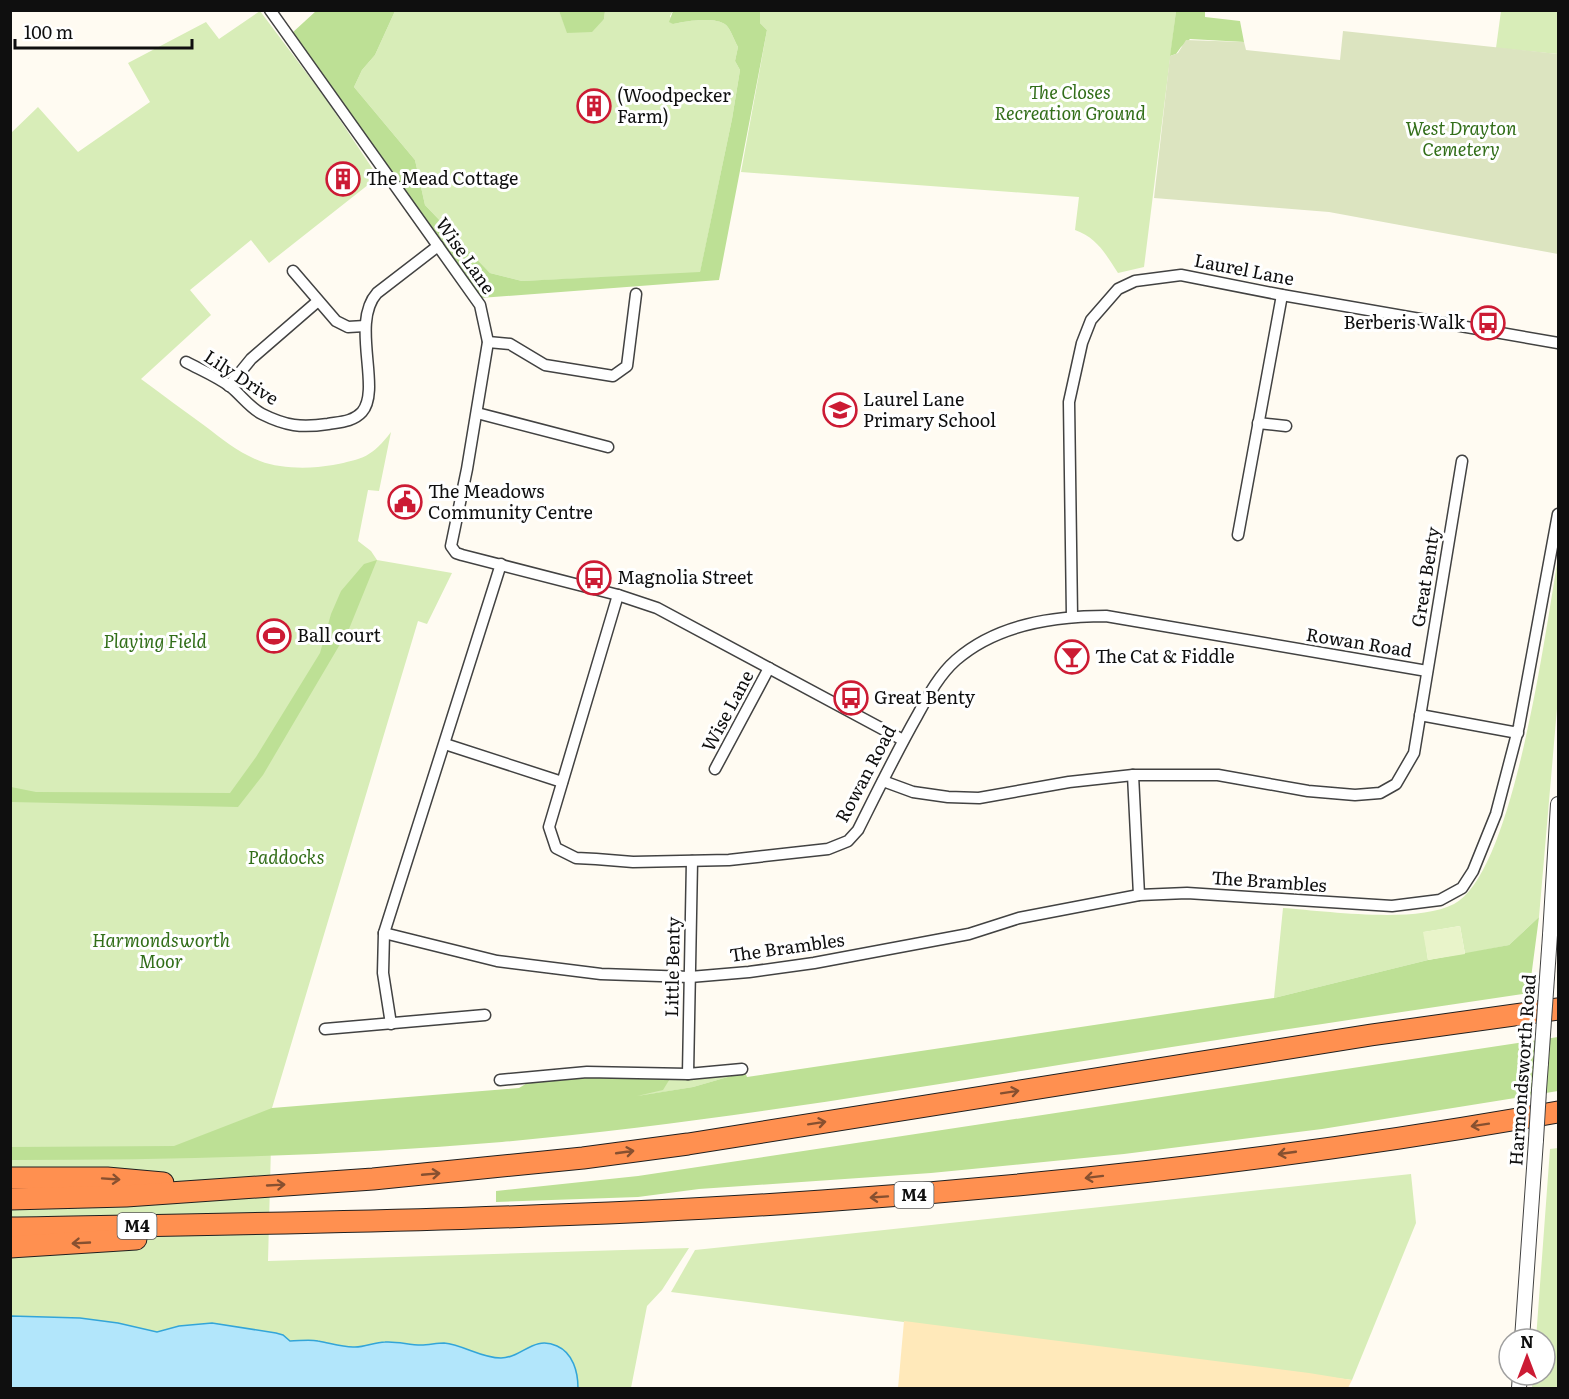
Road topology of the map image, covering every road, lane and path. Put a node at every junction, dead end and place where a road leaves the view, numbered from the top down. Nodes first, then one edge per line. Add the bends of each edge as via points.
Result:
1 (270, 10) edge
2 (438, 246) junction
3 (293, 271) dead end
4 (636, 294) dead end
5 (1282, 295) junction
6 (318, 301) junction
7 (365, 326) junction
8 (488, 342) junction
9 (1558, 343) edge
10 (186, 362) dead end
11 (229, 386) junction
12 (477, 413) junction
13 (1258, 423) junction
14 (1286, 426) dead end
15 (608, 447) dead end
16 (1462, 461) dead end
17 (1558, 514) edge
18 (1238, 535) dead end
19 (501, 564) junction
20 (618, 594) junction
21 (1072, 616) junction
22 (769, 668) junction
23 (1427, 671) junction
24 (1420, 716) junction
25 (1518, 733) junction
26 (903, 740) junction
27 (445, 744) junction
28 (715, 769) dead end
29 (1132, 775) junction
30 (882, 781) junction
31 (562, 782) junction
32 (1558, 804) edge
33 (692, 861) junction
34 (1139, 895) junction
35 (384, 933) junction
36 (690, 977) junction
37 (1558, 1009) edge
38 (485, 1015) dead end
39 (391, 1024) junction
40 (325, 1029) dead end
41 (742, 1069) dead end
42 (688, 1074) junction
43 (500, 1080) dead end
44 (1558, 1112) edge
45 (10, 1178) edge
46 (218, 1188) junction
47 (10, 1198) edge
48 (264, 1223) junction
49 (10, 1228) edge
50 (10, 1247) edge
51 (1523, 1327) edge

1 - 2 street, Wise Lane
2 - 7 street, Lily Drive via 377,293 370,301
2 - 8 street, Wise Lane via 480,305
3 - 6 street
4 - 8 street via 627,366 613,376 544,365 510,344
5 - 9 street, Laurel Lane
5 - 13 street
5 - 21 street, Laurel Lane via 1181,274 1135,281 1118,289 1091,320 1069,402
6 - 7 street via 336,321 352,327
6 - 11 street via 251,360
7 - 11 street, Lily Drive via 369,394 362,412 348,421 308,428 290,425 259,413
8 - 12 street, Wise Lane
10 - 11 street, Lily Drive
12 - 15 street
12 - 19 street, Wise Lane via 451,546 459,554
13 - 14 street
13 - 18 street
16 - 23 street, Great Benty
17 - 25 street, The Brambles
19 - 20 street, Wise Lane
19 - 27 street
20 - 22 street, Wise Lane via 657,608
20 - 31 street
21 - 23 street, Rowan Road via 1106,616
21 - 26 street, Rowan Road via 1023,624 983,642 956,660 934,685
22 - 26 street, Wise Lane
22 - 28 street, Wise Lane
23 - 24 street, Great Benty
24 - 25 street
24 - 29 street, Great Benty via 1414,753 1396,784 1380,793 1308,791 1218,775
25 - 34 street, The Brambles via 1496,814 1473,872 1462,888 1440,900 1392,906 1187,893
26 - 30 street, Rowan Road
27 - 31 street
27 - 35 street
29 - 30 street, Great Benty via 979,798 948,798
29 - 34 street
30 - 33 street, Rowan Road via 858,830 848,841 828,849
31 - 33 street, Rowan Road via 549,827 556,848 576,858
32 - 51 street, Harmondsworth Road, bridge
33 - 36 street, Little Benty
34 - 36 street, The Brambles via 1019,918 969,934 814,963
35 - 36 street via 497,961 601,974
35 - 39 street via 383,973
36 - 42 street, Little Benty
46 -> 37 highway, M4 via 373,1179 583,1158
38 - 39 street
39 - 40 street
41 - 42 street
42 - 43 street via 587,1072
44 -> 48 highway, M4 via 1256,1158 1003,1187 677,1210
45 -> 46 highway via 107,1178
46 - 47 highway, M4 via 126,1196
48 - 49 highway, M4
48 -> 50 highway via 166,1238

